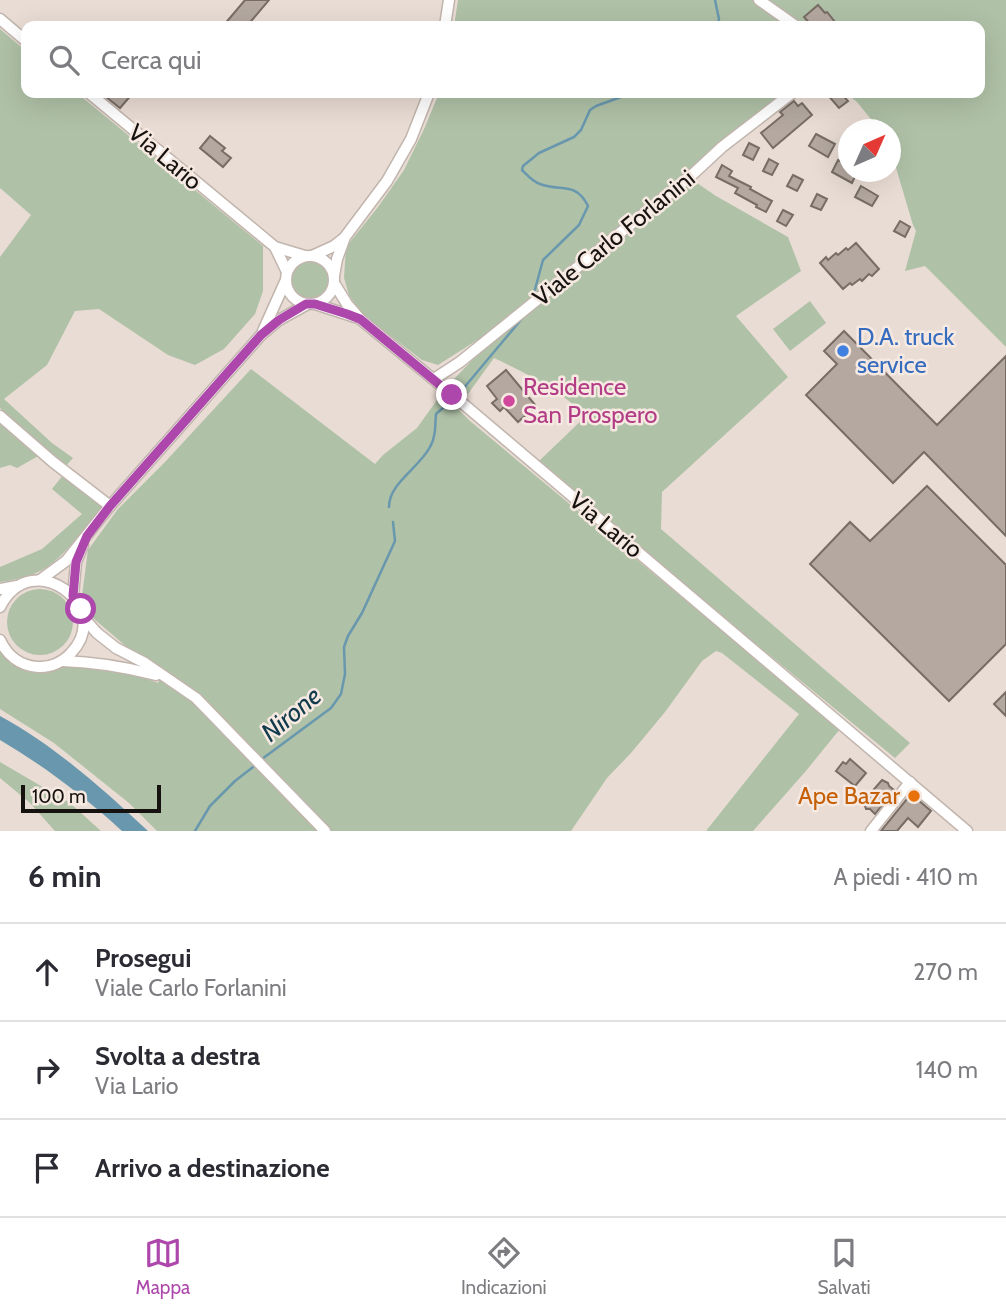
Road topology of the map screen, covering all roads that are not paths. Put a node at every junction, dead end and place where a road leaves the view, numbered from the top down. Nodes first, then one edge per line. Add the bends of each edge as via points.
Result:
1 (449, 0) edge
2 (759, 0) edge
3 (0, 19) edge
4 (446, 21) edge
5 (789, 21) edge
6 (21, 37) edge
7 (95, 98) edge
8 (427, 98) edge
9 (786, 98) edge
10 (345, 237) junction
11 (275, 247) junction
12 (308, 256) junction
13 (286, 277) junction
14 (334, 279) junction
15 (310, 304) junction
16 (360, 319) junction
17 (261, 335) junction
18 (434, 379) junction
19 (0, 416) edge
20 (110, 506) junction
21 (87, 536) junction
22 (40, 580) junction
23 (18, 586) junction
24 (0, 589) edge
25 (73, 596) junction
26 (0, 607) edge
27 (83, 617) junction
28 (0, 640) edge
29 (63, 661) junction
30 (163, 676) junction
31 (910, 782) junction
32 (325, 831) edge
33 (871, 831) edge
34 (967, 831) edge

1 - 4 street
2 - 5 street
3 - 6 street
7 - 11 street, Via Lario
8 - 10 street via 387,181
9 - 18 street, Viale Carlo Forlanini
10 - 12 street
10 - 14 street
11 - 12 street, Via Lario
11 - 13 street, Via Lario
12 - 13 street via 291,265
12 - 14 street via 327,262
13 - 15 street via 294,299
13 - 17 street
14 - 15 street via 330,294 321,303
14 - 16 street, Via Lario via 346,304
15 - 16 street, Via Lario
15 - 17 street
16 - 18 street, Via Lario
17 - 20 street
18 - 31 street, Via Lario
19 - 20 street
20 - 21 street
21 - 22 street via 66,561
21 - 25 street via 76,562
22 - 23 street
22 - 25 street via 62,586
23 - 24 street
23 - 26 street
25 - 27 street
27 - 29 street via 79,642
27 - 30 street via 116,648
28 - 29 street via 14,659 30,666
29 - 30 street via 122,666
30 - 32 street via 196,698
31 - 33 street
31 - 34 street, Via Lario

